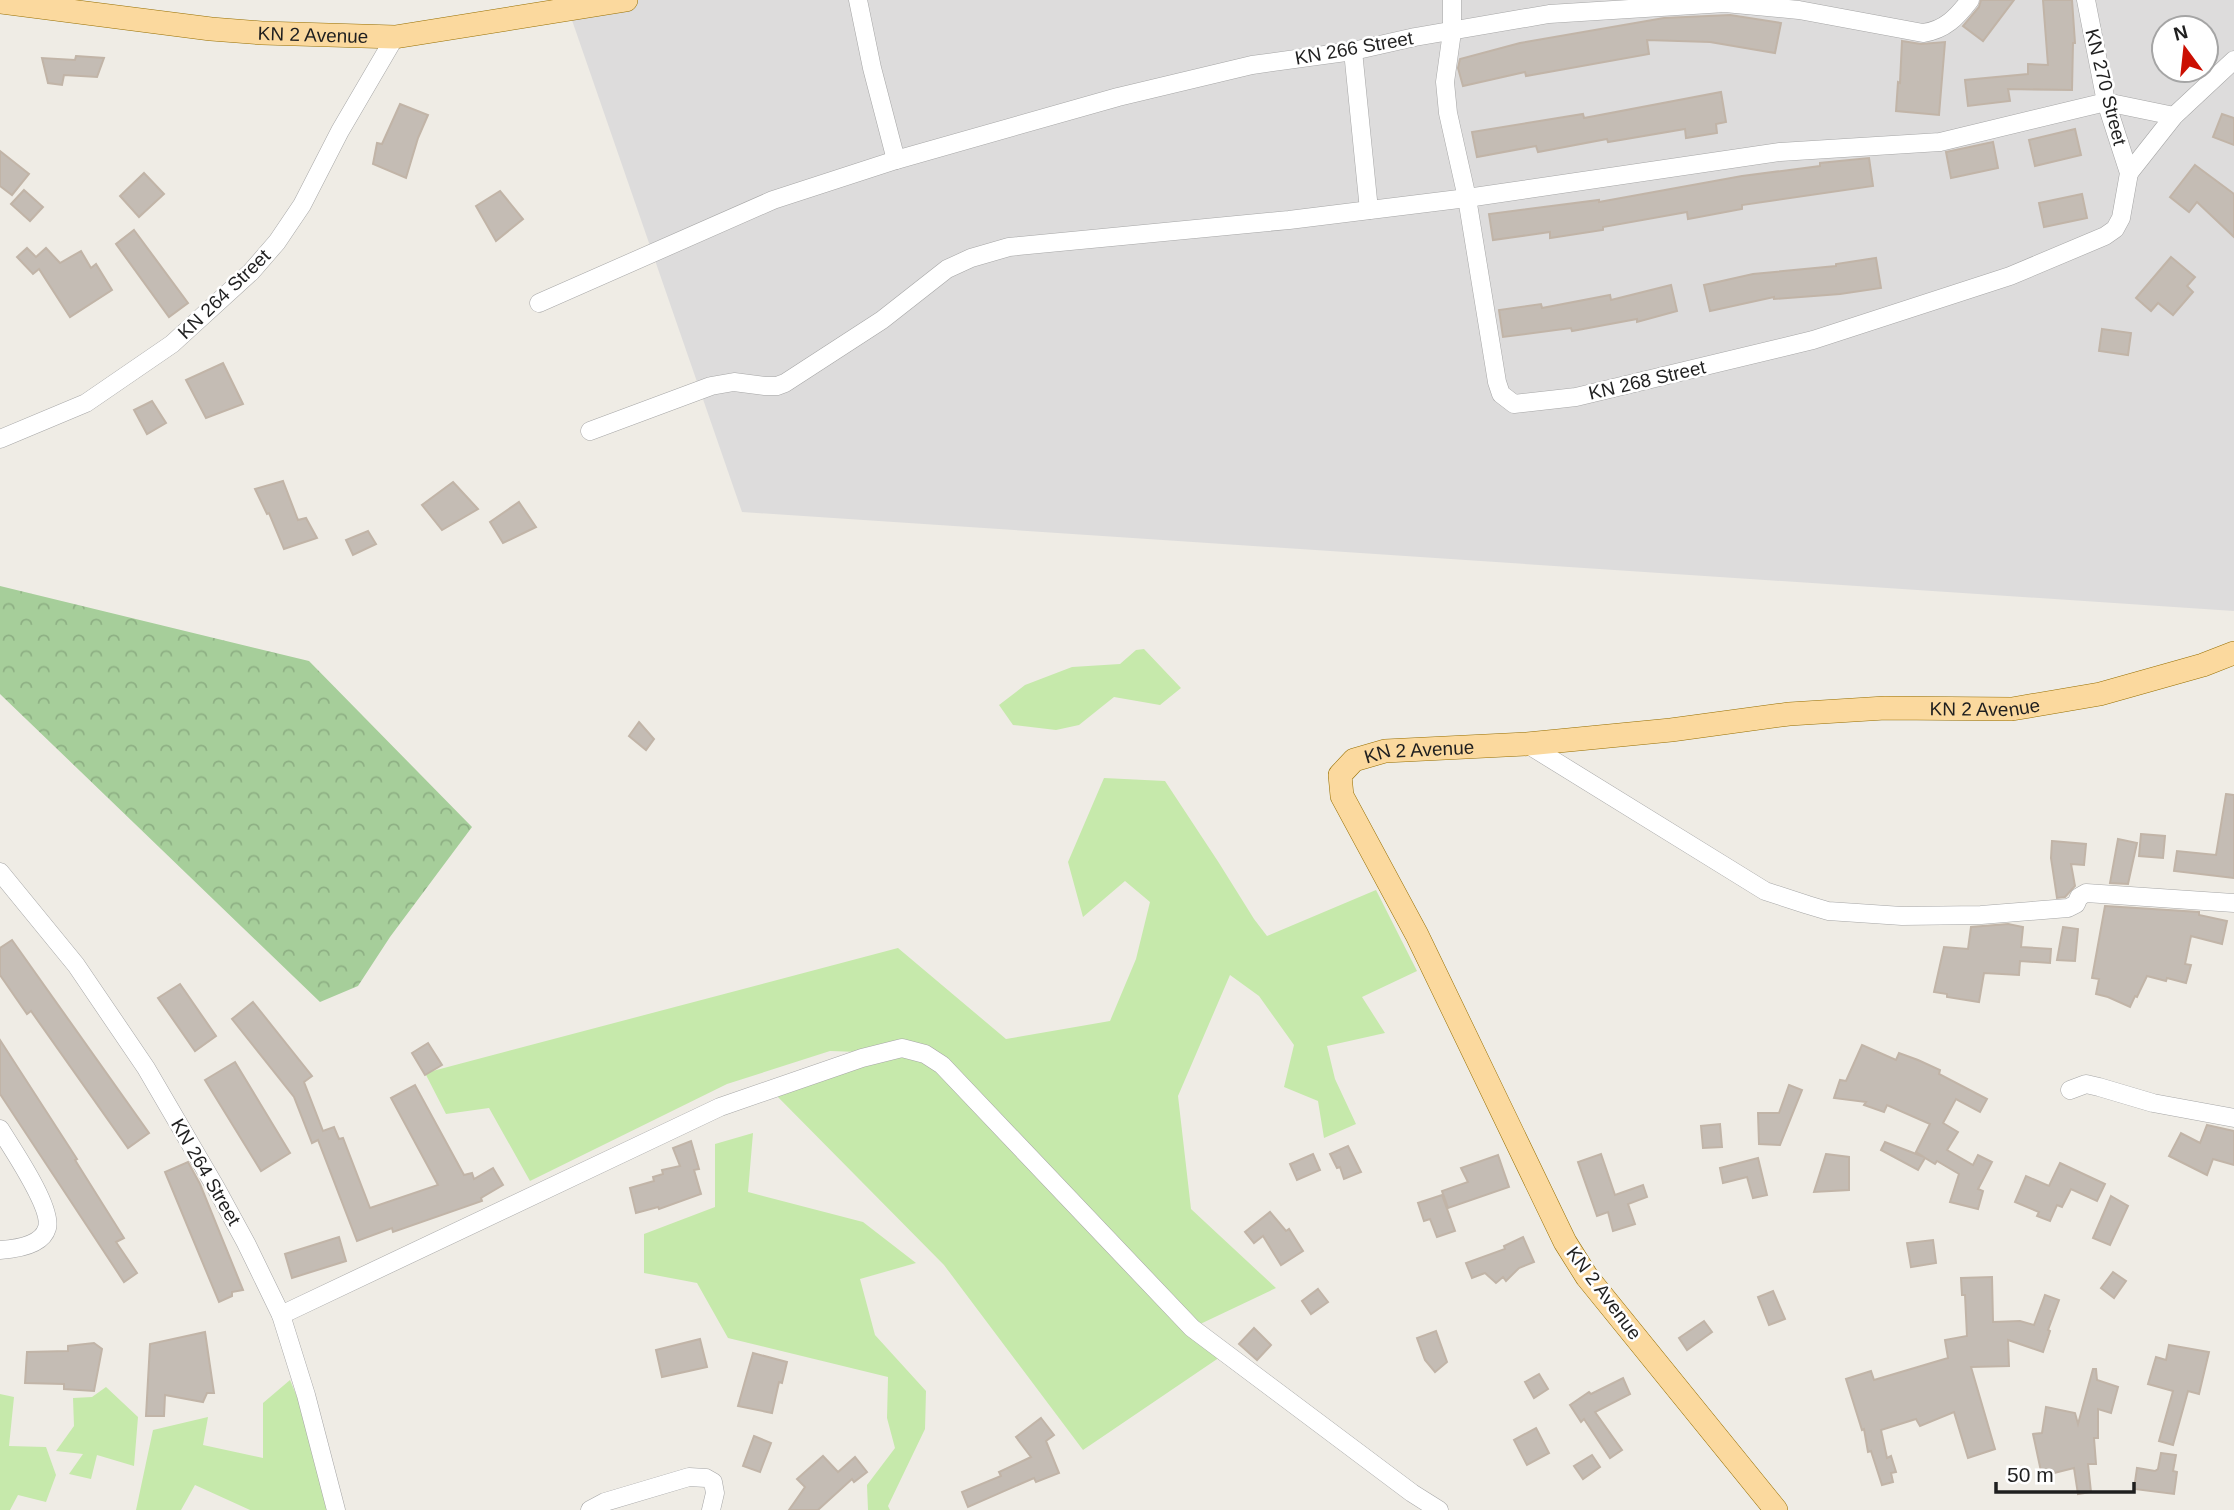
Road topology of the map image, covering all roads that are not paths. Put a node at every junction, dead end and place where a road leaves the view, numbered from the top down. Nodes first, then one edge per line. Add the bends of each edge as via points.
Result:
1 (626, 0) edge
2 (858, 0) edge
3 (1452, 0) edge
4 (1970, 0) edge
5 (2086, 0) edge
6 (0, 2) edge
7 (1452, 32) junction
8 (396, 37) junction
9 (1353, 51) junction
10 (2234, 60) edge
11 (2106, 102) junction
12 (2174, 116) junction
13 (896, 160) junction
14 (2129, 173) junction
15 (1467, 198) junction
16 (1369, 210) junction
17 (539, 303) dead end
18 (590, 431) dead end
19 (0, 439) edge
20 (2234, 653) edge
21 (1527, 744) junction
22 (0, 873) edge
23 (2234, 903) edge
24 (2070, 1090) dead end
25 (2234, 1118) edge
26 (0, 1129) edge
27 (0, 1250) edge
28 (281, 1315) junction
29 (337, 1510) edge
30 (590, 1510) edge
31 (712, 1510) edge
32 (1439, 1510) edge
33 (1776, 1510) edge

1 - 8 main road, KN 2 Avenue
2 - 13 street
3 - 7 street, KN 268 Street
4 - 7 street, KN 266 Street via 1958,17 1937,31 1923,33 1799,10 1726,4 1549,14
5 - 11 street, KN 270 Street
6 - 8 main road, KN 2 Avenue via 224,30
7 - 9 street, KN 266 Street
7 - 15 street, KN 268 Street via 1445,82
8 - 19 street, KN 264 Street via 302,205 251,272 172,344 86,403
9 - 13 street, KN 266 Street via 1252,65 1118,97
9 - 16 street
10 - 12 street
11 - 12 street
11 - 14 street, KN 270 Street
11 - 15 street via 1940,142 1780,152
12 - 14 street
13 - 17 street, KN 266 Street via 773,200
14 - 15 street, KN 268 Street via 2115,229 2010,276 1814,340 1576,397 1514,404 1501,394 1497,382
15 - 16 street
16 - 18 street via 1009,247 947,269 882,320 785,383 711,386
20 - 21 main road, KN 2 Avenue via 2100,694 2012,709 1885,708 1789,714
21 - 23 street via 1765,891 1828,911 1982,915 2068,908 2081,894 2093,892
21 - 33 main road, KN 2 Avenue via 1385,751 1354,760 1340,775 1342,796 1418,936 1565,1242 1587,1277
22 - 28 street, KN 264 Street via 76,965 146,1068 216,1188
24 - 25 street via 2086,1084 2153,1103
26 - 27 street via 33,1184 46,1212 47,1227 39,1240
28 - 29 street, KN 264 Street
28 - 32 street via 720,1107 902,1048 942,1065 1192,1328
30 - 31 street via 689,1476 713,1482

